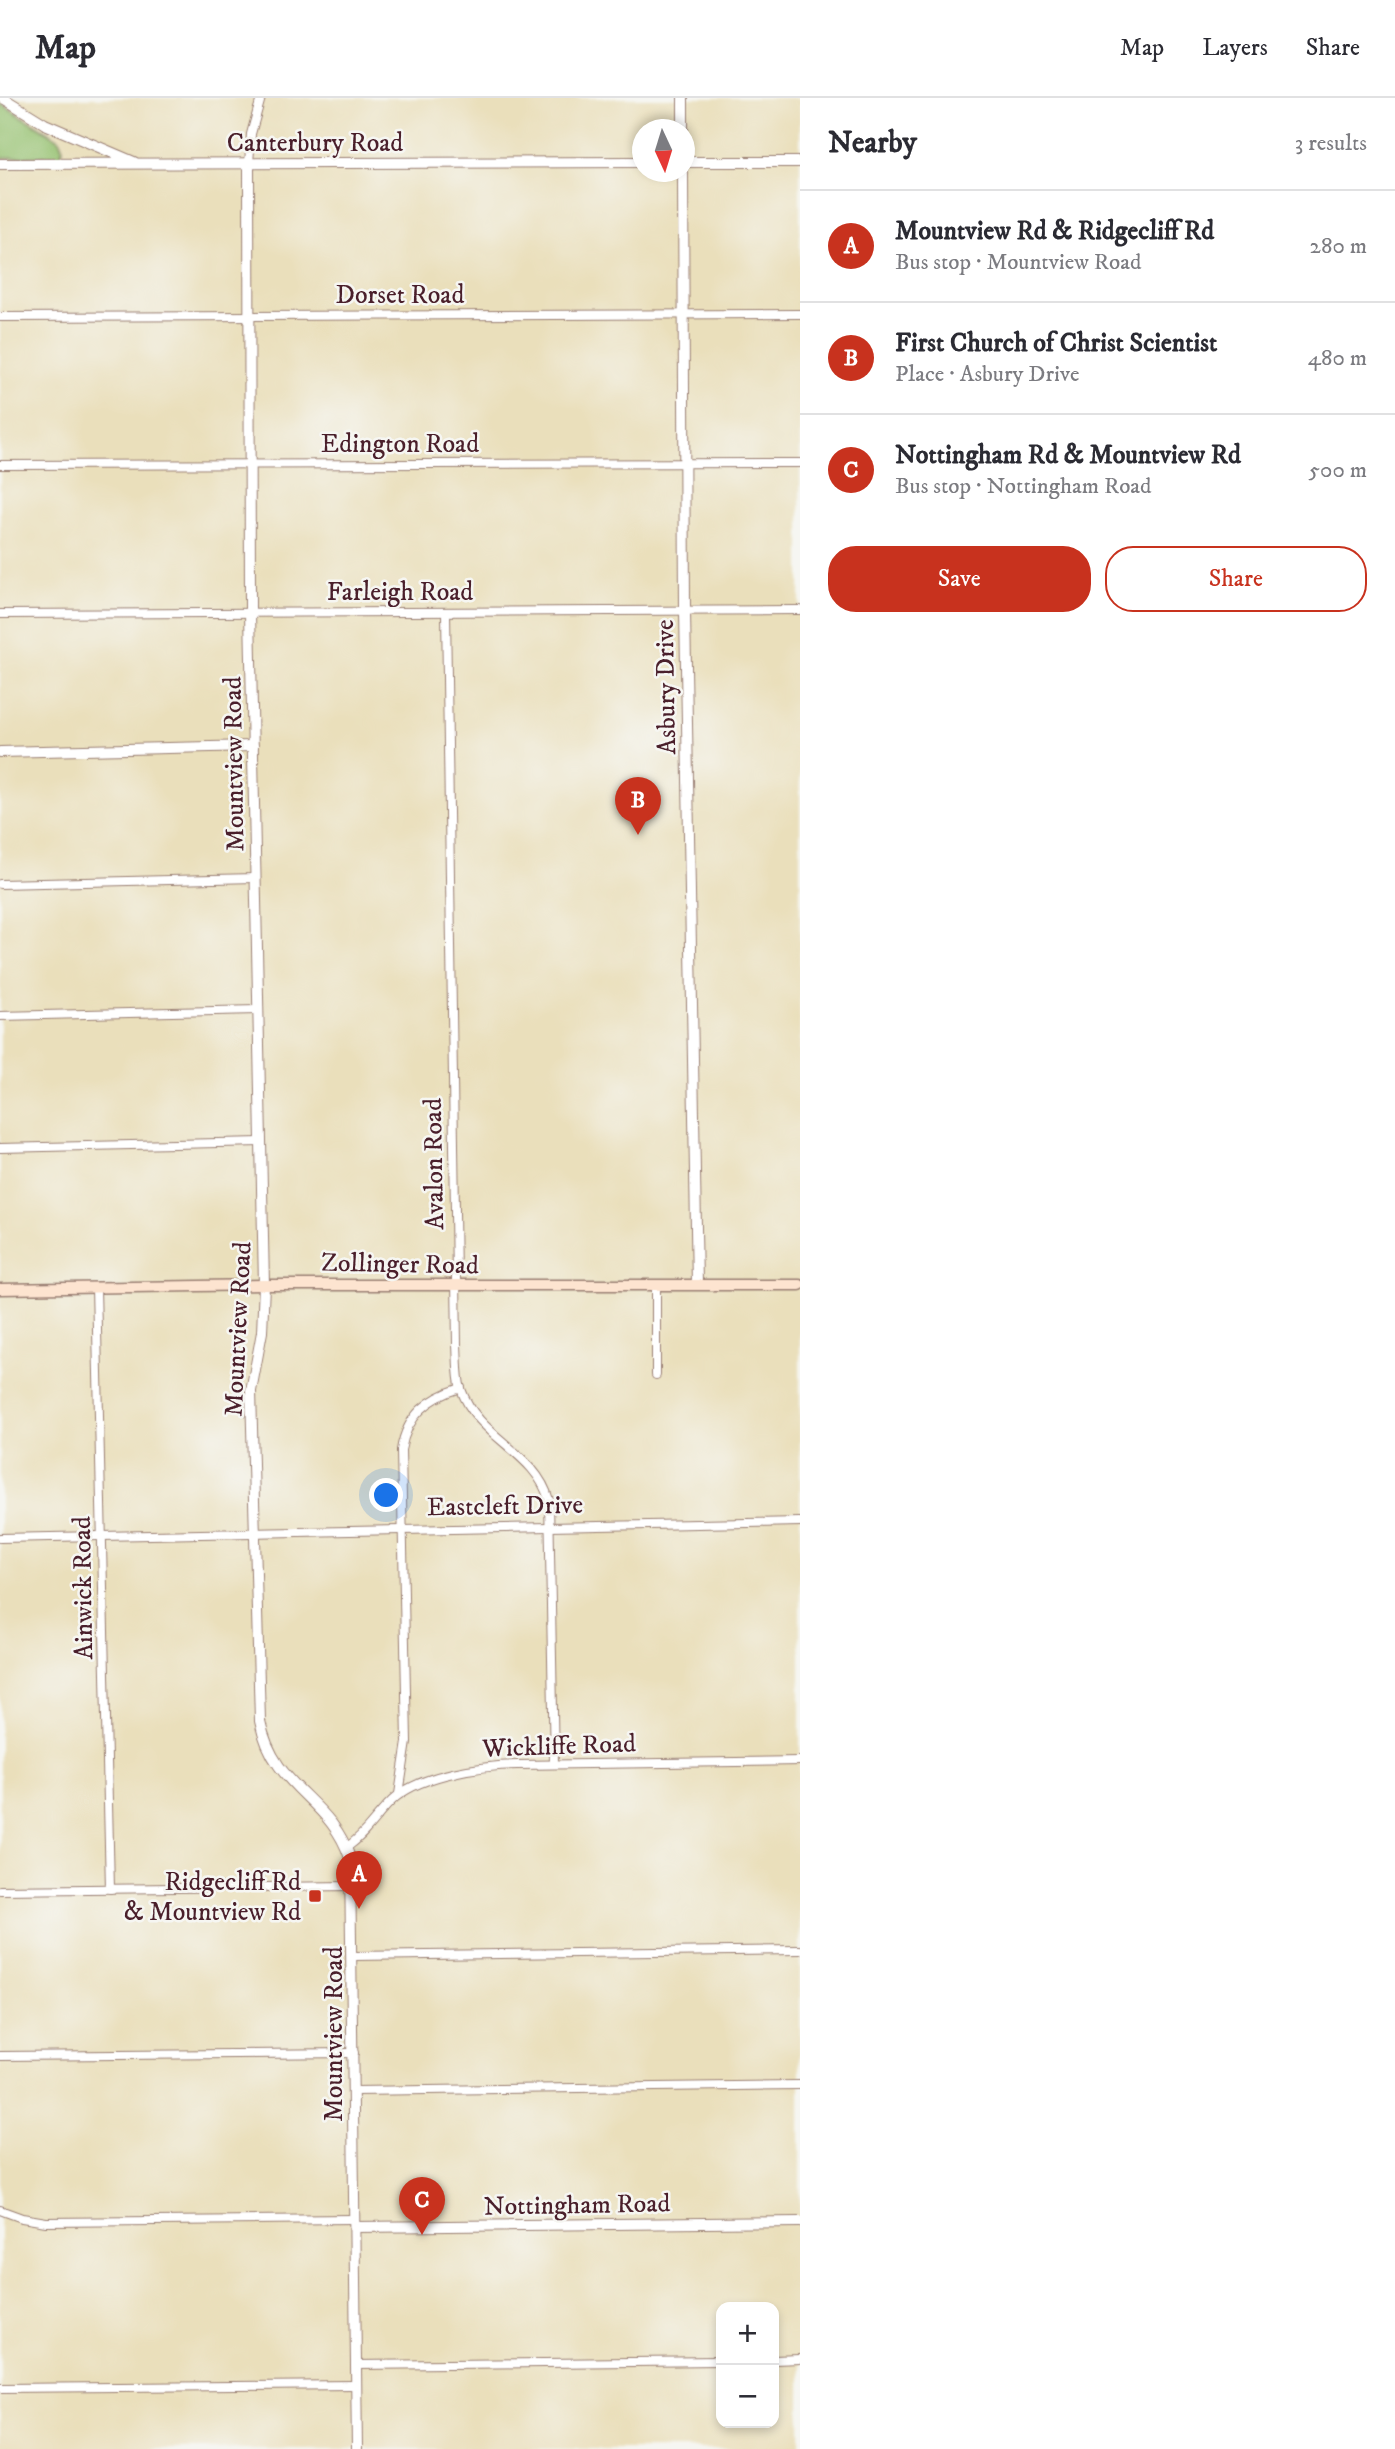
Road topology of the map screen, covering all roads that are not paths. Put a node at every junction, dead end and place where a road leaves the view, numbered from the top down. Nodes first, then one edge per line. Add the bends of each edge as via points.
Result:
1 (3, 98) edge
2 (261, 98) edge
3 (683, 98) edge
4 (683, 119) edge
5 (632, 162) edge
6 (695, 162) edge
7 (800, 162) edge
8 (0, 164) edge
9 (139, 164) junction
10 (249, 164) junction
11 (683, 182) edge
12 (684, 314) junction
13 (800, 314) edge
14 (250, 316) junction
15 (0, 317) edge
16 (684, 463) junction
17 (800, 463) edge
18 (251, 464) junction
19 (0, 465) edge
20 (800, 610) edge
21 (685, 611) junction
22 (250, 612) junction
23 (446, 612) junction
24 (0, 614) edge
25 (253, 746) junction
26 (0, 752) edge
27 (256, 878) junction
28 (0, 884) edge
29 (258, 1010) junction
30 (0, 1016) edge
31 (262, 1142) junction
32 (0, 1148) edge
33 (264, 1284) junction
34 (697, 1285) junction
35 (800, 1285) edge
36 (656, 1286) junction
37 (96, 1287) junction
38 (456, 1287) junction
39 (0, 1289) edge
40 (656, 1375) dead end
41 (461, 1388) junction
42 (800, 1522) edge
43 (551, 1524) junction
44 (402, 1528) junction
45 (254, 1531) junction
46 (102, 1535) junction
47 (0, 1538) edge
48 (800, 1761) edge
49 (554, 1764) junction
50 (399, 1794) junction
51 (347, 1847) junction
52 (352, 1886) junction
53 (110, 1889) junction
54 (0, 1890) edge
55 (800, 1950) edge
56 (354, 1956) junction
57 (354, 2053) junction
58 (0, 2056) edge
59 (800, 2085) edge
60 (355, 2091) junction
61 (0, 2210) edge
62 (800, 2222) edge
63 (355, 2223) junction
64 (800, 2359) edge
65 (779, 2360) edge
66 (716, 2361) edge
67 (356, 2365) junction
68 (356, 2385) junction
69 (0, 2388) edge
70 (357, 2449) edge

1 - 9 street, Canterbury Road via 45,124
2 - 10 street, Mountview Road
3 - 4 street
5 - 10 street, Canterbury Road
6 - 7 street
8 - 9 street
9 - 10 street, Canterbury Road
10 - 14 street, Mountview Road
11 - 12 street, Asbury Drive
12 - 13 street, Dorset Road
12 - 14 street, Dorset Road
12 - 16 street, Asbury Drive
14 - 15 street, Dorset Road
14 - 18 street, Mountview Road
16 - 17 street, Edington Road
16 - 18 street, Edington Road
16 - 21 street, Asbury Drive
18 - 19 street, Edington Road
18 - 22 street, Mountview Road
20 - 21 street, Farleigh Road
21 - 23 street, Farleigh Road
21 - 34 street, Asbury Drive
22 - 23 street, Farleigh Road
22 - 24 street, Farleigh Road
22 - 25 street, Mountview Road
23 - 38 street, Avalon Road
25 - 26 street
25 - 27 street, Mountview Road
27 - 28 street
27 - 29 street, Mountview Road
29 - 30 street
29 - 31 street, Mountview Road
31 - 32 street
31 - 33 street, Mountview Road
33 - 37 main road, Zollinger Road
33 - 38 main road, Zollinger Road
33 - 45 street, Mountview Road via 251,1391
34 - 35 main road, Zollinger Road
34 - 36 main road, Zollinger Road
36 - 38 main road, Zollinger Road
36 - 40 street
37 - 39 main road, Zollinger Road
37 - 46 street, Ainwick Road
38 - 41 street, Avalon Road
41 - 43 street, Avalon Road via 483,1426 541,1479
41 - 44 street via 431,1400 409,1423 400,1464
42 - 43 street, Eastcleft Drive
43 - 44 street, Eastcleft Drive
43 - 49 street, Avalon Road
44 - 45 street, Eastcleft Drive
44 - 50 street via 407,1742
45 - 46 street, Eastcleft Drive
45 - 51 street, Mountview Road via 263,1733 282,1774 324,1814
46 - 47 street, Eastcleft Drive
46 - 53 street, Ainwick Road
48 - 49 street, Wickliffe Road
49 - 50 street, Wickliffe Road via 476,1768
50 - 51 street, Wickliffe Road
51 - 52 street, Mountview Road
52 - 53 street
52 - 56 street, Mountview Road
53 - 54 street
55 - 56 street
56 - 57 street, Mountview Road
57 - 58 street
57 - 60 street, Mountview Road
59 - 60 street
60 - 63 street, Mountview Road
61 - 63 street via 46,2222
62 - 63 street, Nottingham Road
63 - 67 street, Mountview Road
64 - 65 street
66 - 67 street
67 - 68 street, Mountview Road
68 - 69 street
68 - 70 street, Mountview Road

